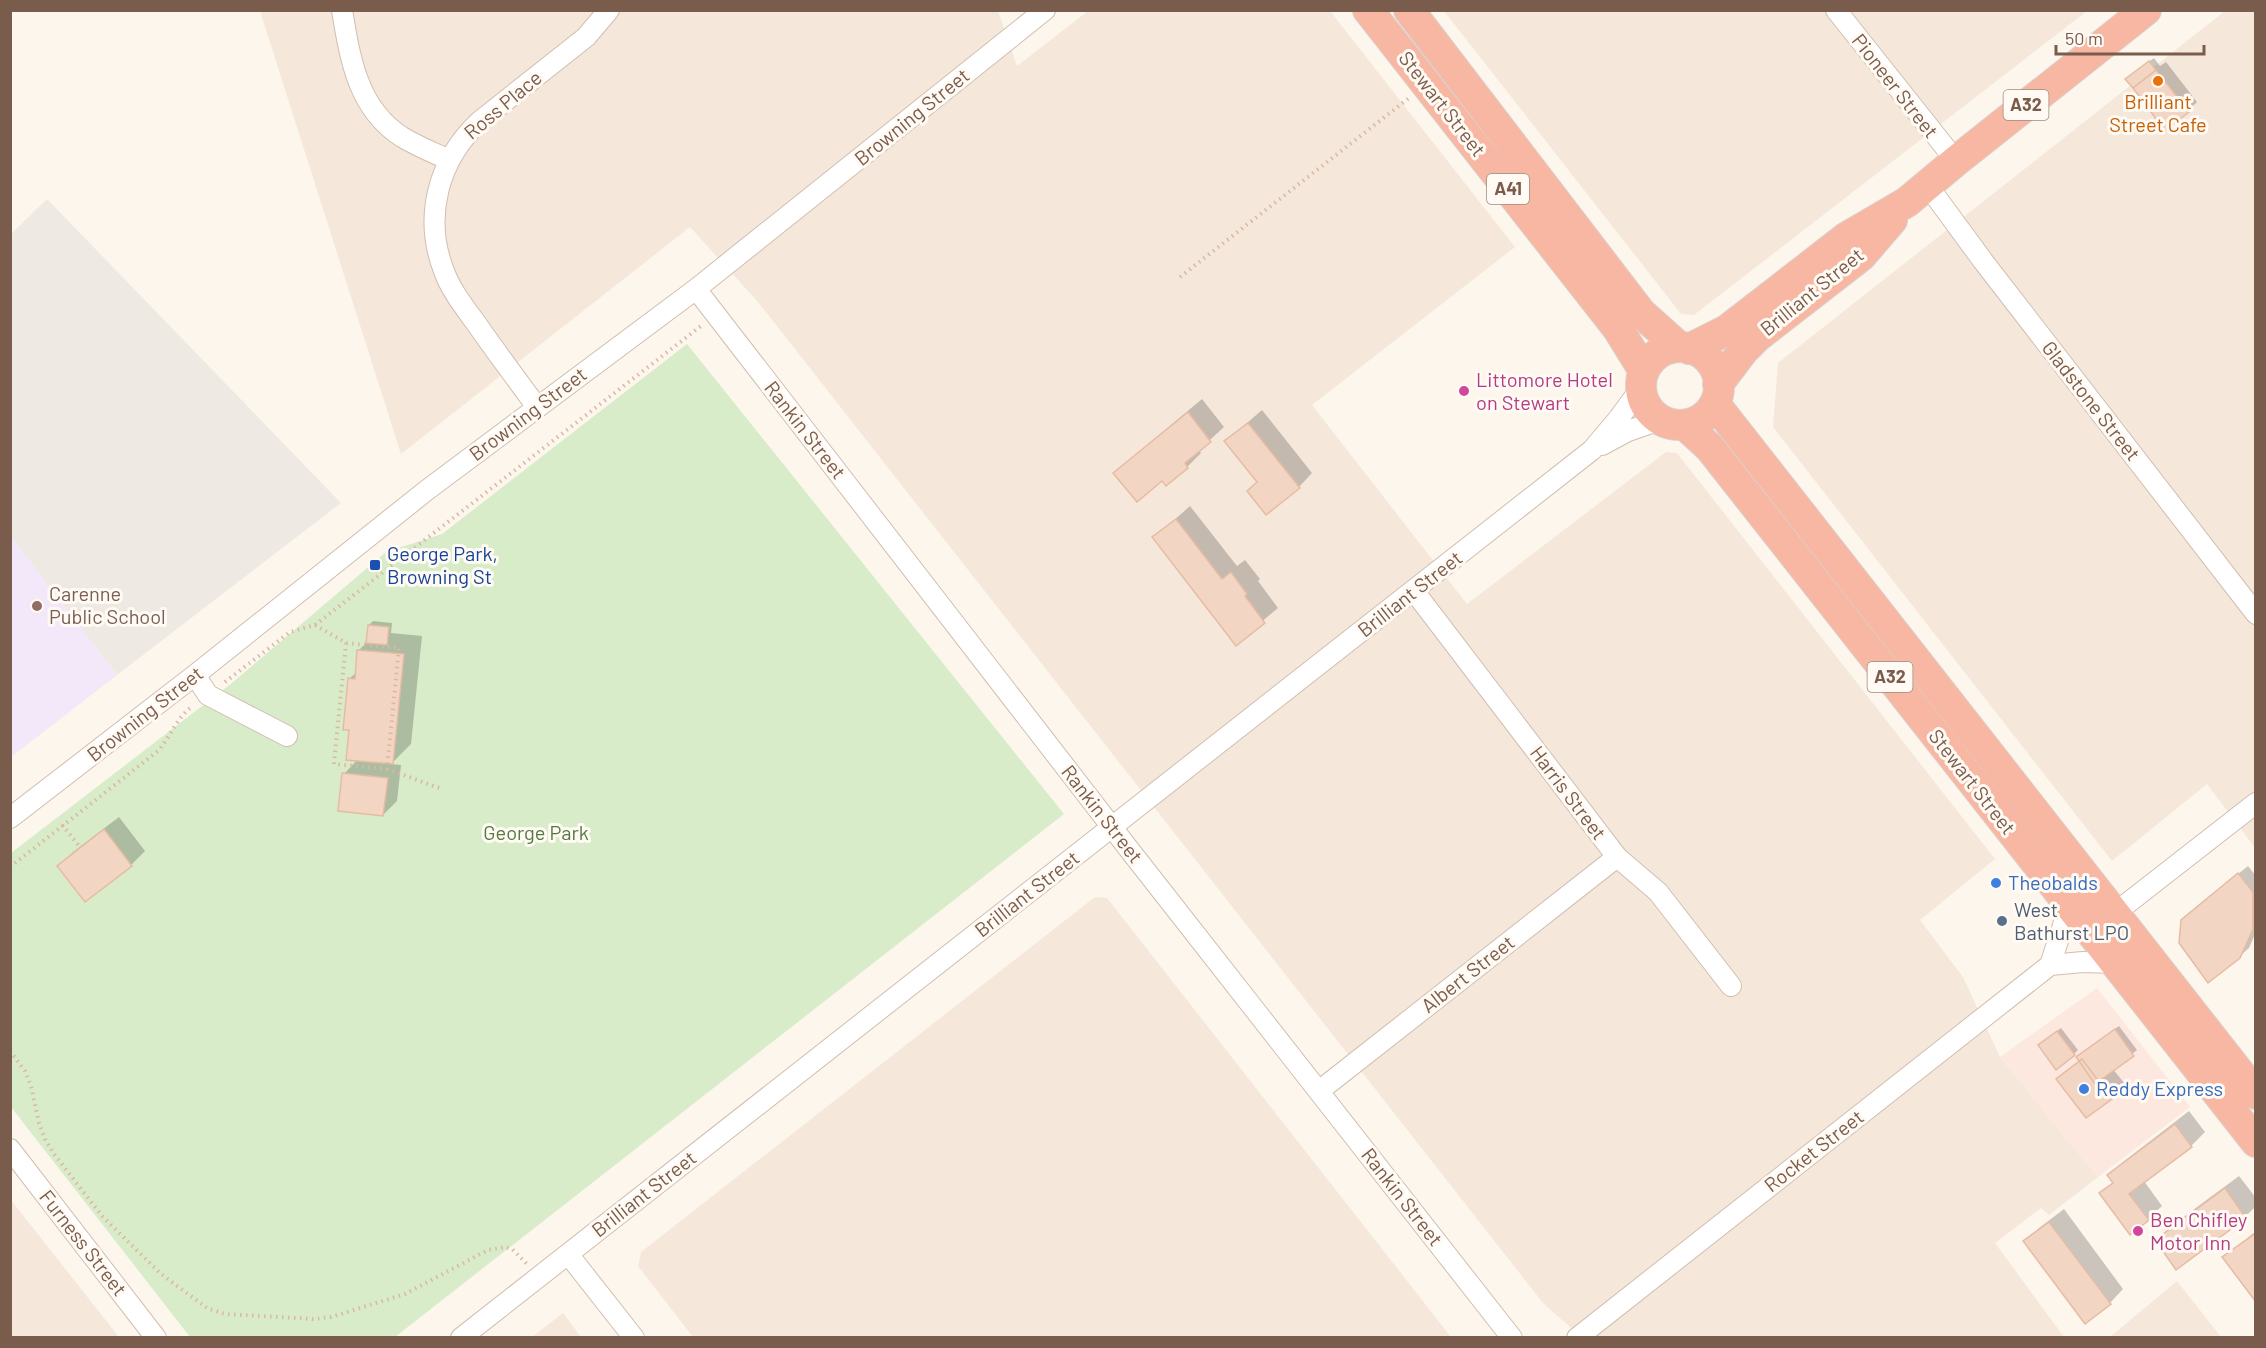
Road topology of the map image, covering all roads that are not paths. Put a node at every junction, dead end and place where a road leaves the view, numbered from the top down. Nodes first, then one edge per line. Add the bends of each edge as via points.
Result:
1 (342, 10) edge
2 (609, 10) edge
3 (1045, 10) edge
4 (1368, 10) edge
5 (1409, 10) edge
6 (1836, 10) edge
7 (2146, 10) edge
8 (1021, 19) edge
9 (449, 160) junction
10 (1956, 161) junction
11 (1918, 194) junction
12 (696, 289) junction
13 (1684, 348) junction
14 (1642, 380) junction
15 (1716, 394) junction
16 (537, 407) junction
17 (1672, 423) junction
18 (1592, 450) junction
19 (1414, 591) junction
20 (2256, 614) edge
21 (195, 675) junction
22 (287, 736) dead end
23 (2256, 803) edge
24 (10, 818) edge
25 (1112, 827) junction
26 (1617, 857) junction
27 (2068, 904) junction
28 (2114, 915) junction
29 (2090, 933) junction
30 (2114, 963) junction
31 (2050, 965) junction
32 (1731, 986) dead end
33 (1319, 1091) junction
34 (2256, 1094) edge
35 (2256, 1142) edge
36 (10, 1149) edge
37 (568, 1254) junction
38 (156, 1338) edge
39 (461, 1338) edge
40 (634, 1338) edge
41 (1512, 1338) edge
42 (1577, 1338) edge

1 - 9 street via 356,77 367,100 383,122 403,138
2 - 9 street, Ross Place via 586,37 471,128
3 - 8 street, Browning Street
4 - 14 highway, Stewart Street / A41 via 1618,329
5 - 13 highway, Stewart Street / A41 via 1641,313
6 - 10 street, Pioneer Street
7 - 10 highway, Brilliant Street / A32
8 - 12 street, Browning Street
9 - 16 street, Ross Place via 435,212 436,243 444,273 459,300
10 - 11 highway, Brilliant Street / A32
11 - 13 highway, Brilliant Street / A32 via 1847,237 1727,330
11 - 15 highway, Brilliant Street / A32 via 1861,256 1758,336 1743,351
11 - 20 street, Gladstone Street via 1990,270
12 - 16 street, Browning Street
12 - 25 street, Rankin Street
13 - 14 highway, A32 via 1656,355
13 - 15 highway, A32 via 1709,361 1715,370
14 - 17 highway, A32 via 1645,403 1651,412
14 - 18 street, Brilliant Street via 1619,418
15 - 17 highway, A32 via 1703,417
15 - 28 highway, Stewart Street / A32
16 - 21 street, Browning Street
17 - 18 street, Brilliant Street via 1628,431
17 - 27 highway, Stewart Street / A32 via 1710,448
18 - 19 street, Brilliant Street
19 - 25 street, Brilliant Street
19 - 26 street, Harris Street
21 - 22 street via 208,695
21 - 24 street, Browning Street
23 - 28 street
25 - 33 street, Rankin Street
25 - 37 street, Brilliant Street
26 - 32 street, Harris Street via 1658,892
26 - 33 street, Albert Street
27 - 29 highway, Stewart Street / A32
27 - 31 street
28 - 29 street
28 - 34 highway, Stewart Street / A32
29 - 30 highway, Stewart Street / A32
30 - 31 street
30 - 35 highway, Stewart Street / A32
31 - 42 street, Rocket Street
33 - 41 street, Rankin Street
36 - 38 street, Furness Street
37 - 39 street, Brilliant Street
37 - 40 street

